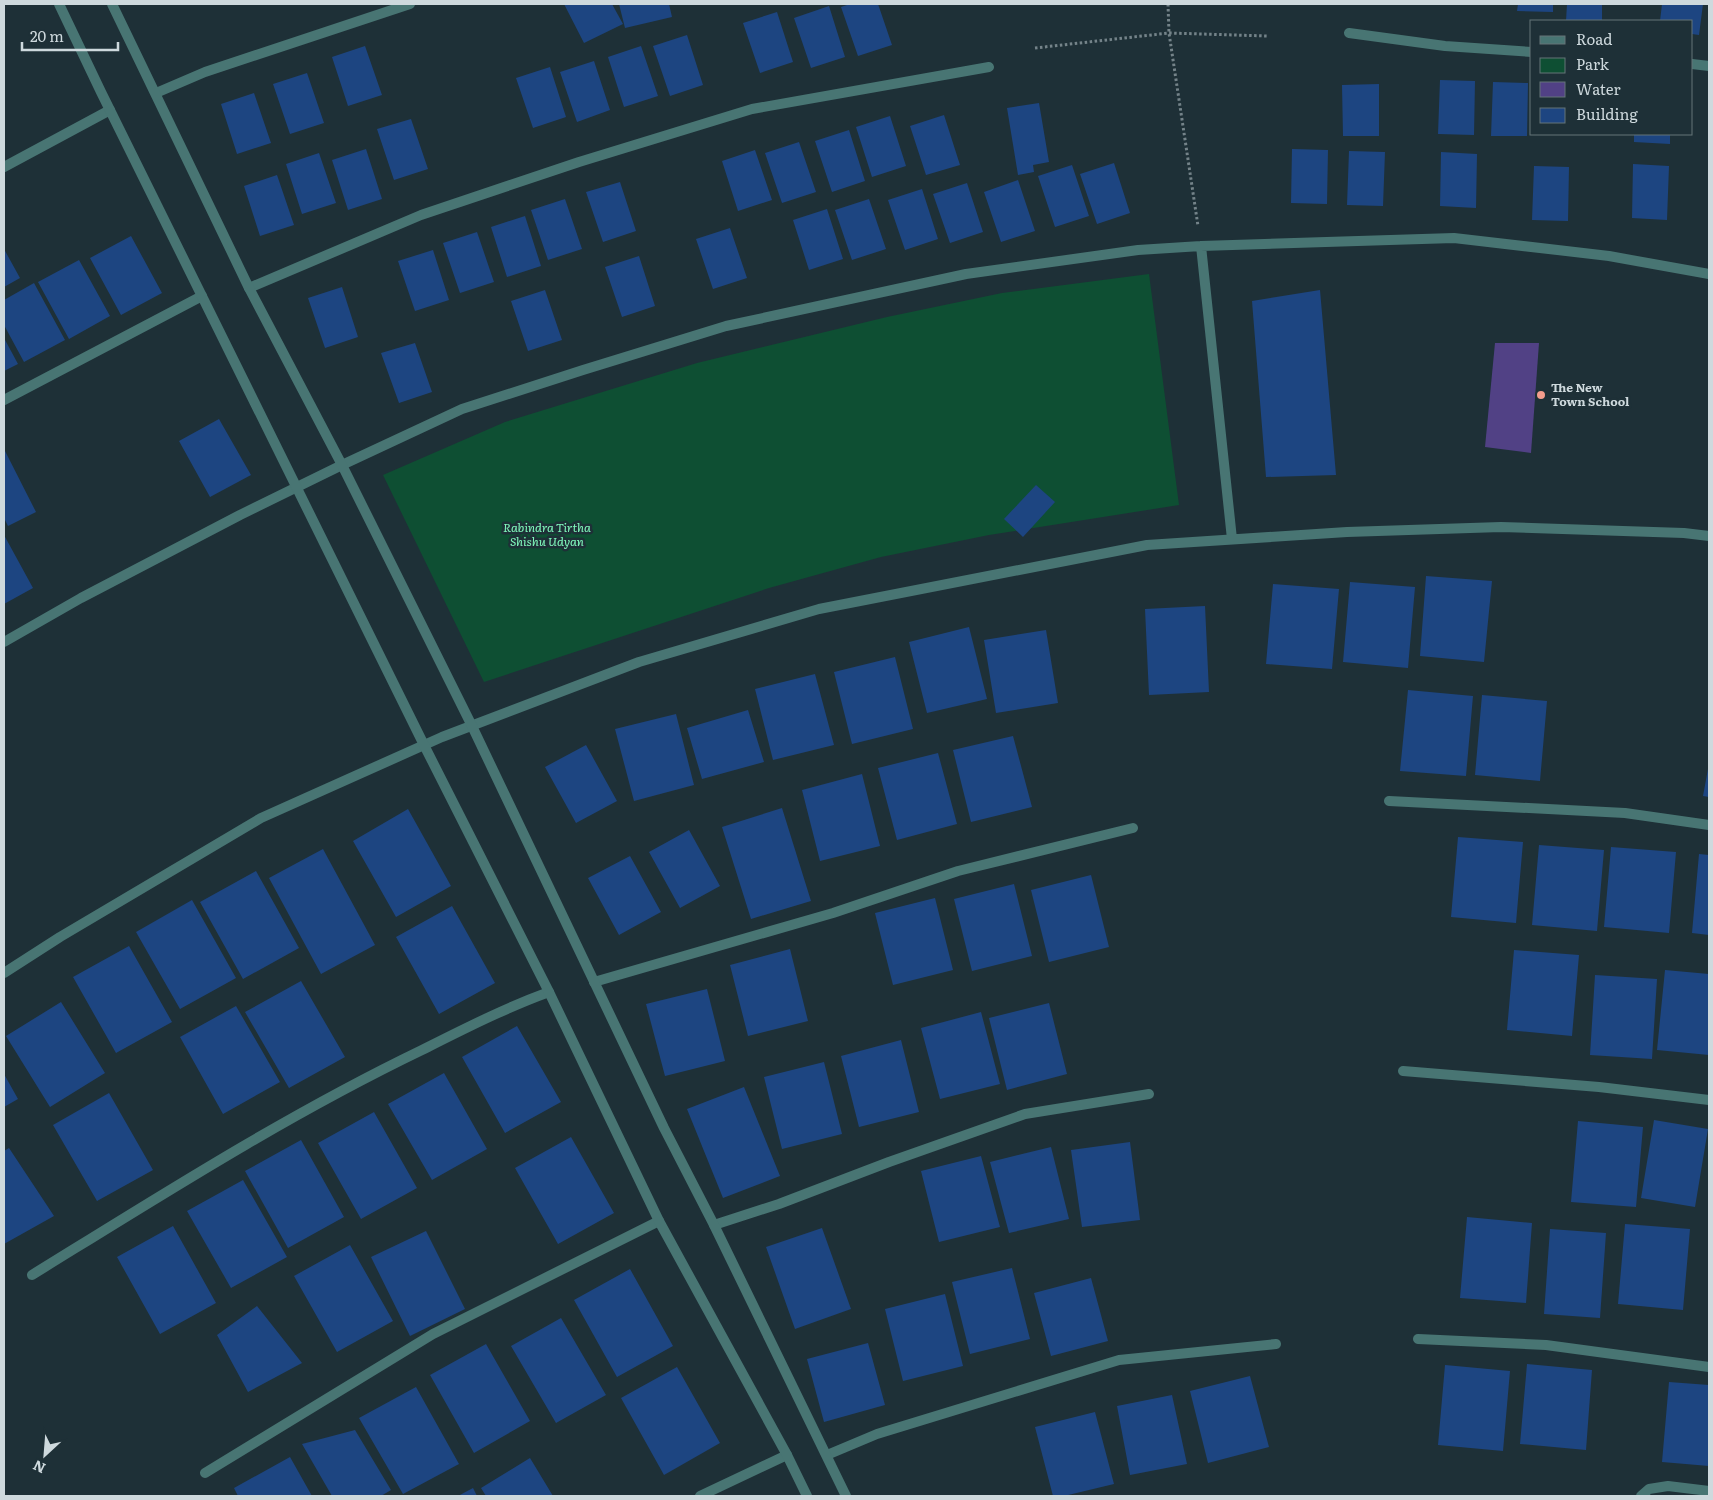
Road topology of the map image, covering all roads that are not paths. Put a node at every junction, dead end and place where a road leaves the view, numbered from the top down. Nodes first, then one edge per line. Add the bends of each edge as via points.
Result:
1 (59, 4) edge
2 (112, 4) edge
3 (410, 4) edge
4 (1349, 34) dead end
5 (1530, 52) edge
6 (1693, 64) edge
7 (989, 66) dead end
8 (1709, 66) edge
9 (156, 93) junction
10 (110, 110) junction
11 (4, 167) edge
12 (1201, 246) junction
13 (1709, 274) edge
14 (249, 288) junction
15 (202, 296) junction
16 (4, 400) edge
17 (342, 465) junction
18 (298, 487) junction
19 (1709, 536) edge
20 (1232, 539) junction
21 (4, 642) edge
22 (472, 726) junction
23 (424, 746) junction
24 (1389, 801) dead end
25 (1709, 825) edge
26 (1133, 828) dead end
27 (4, 972) edge
28 (594, 982) junction
29 (550, 992) junction
30 (1403, 1071) dead end
31 (1149, 1094) dead end
32 (1709, 1100) edge
33 (659, 1221) junction
34 (714, 1225) junction
35 (32, 1275) dead end
36 (1418, 1338) dead end
37 (1276, 1344) dead end
38 (1709, 1367) edge
39 (827, 1455) junction
40 (787, 1456) junction
41 (205, 1473) dead end
42 (1709, 1491) edge
43 (700, 1496) edge
44 (807, 1496) edge
45 (846, 1496) edge
46 (1641, 1496) edge

1 - 10 street
2 - 9 street
3 - 9 street via 205,72
4 - 5 street via 1445,46
6 - 8 street
7 - 14 street via 752,109 421,215
9 - 14 street
10 - 11 street
10 - 15 street
12 - 13 street via 1454,238 1609,256
12 - 17 street via 1138,250 966,274 726,326 462,409
12 - 20 street
14 - 17 street
15 - 16 street
15 - 18 street
17 - 18 street
17 - 22 street
18 - 21 street via 90,593
18 - 23 street
19 - 20 street via 1501,527
20 - 22 street via 1147,544 819,608 639,662
22 - 23 street
22 - 28 street
23 - 27 street via 261,818
23 - 29 street
24 - 25 street via 1625,813
26 - 28 street via 958,871 833,913
28 - 34 street
29 - 33 street
29 - 35 street via 515,1004 371,1074 225,1156
30 - 32 street via 1599,1086
31 - 34 street via 1024,1114
33 - 40 street
33 - 41 street via 433,1334
34 - 39 street
36 - 38 street via 1546,1346
37 - 39 street via 1119,1360 877,1434
39 - 45 street
40 - 43 street
40 - 44 street
42 - 46 street via 1668,1486 1649,1488

